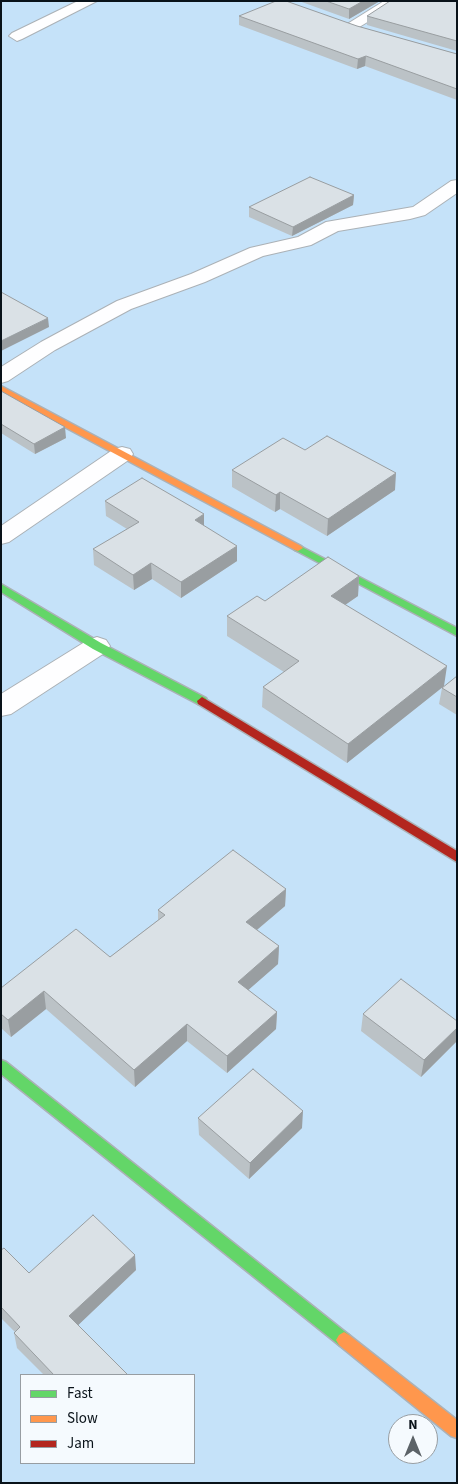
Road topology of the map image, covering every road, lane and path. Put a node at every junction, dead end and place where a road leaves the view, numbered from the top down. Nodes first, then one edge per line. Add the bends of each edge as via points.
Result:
1 (90, 1) edge
2 (395, 1) edge
3 (332, 20) edge
4 (351, 26) junction
5 (372, 34) edge
6 (17, 36) dead end
7 (457, 185) edge
8 (1, 377) edge
9 (1, 389) edge
10 (122, 454) junction
11 (1, 538) edge
12 (1, 587) edge
13 (456, 631) edge
14 (97, 646) junction
15 (1, 707) edge
16 (457, 858) edge
17 (1, 1066) edge
18 (457, 1430) edge

1 - 6 street
2 - 4 street
3 - 4 street
4 - 5 street
7 - 8 street via 419,211 333,226 304,241 257,252 124,305 48,346
9 - 10 street
10 - 11 street
10 - 13 street
12 - 14 street
14 - 15 street
14 - 16 street via 215,709
17 - 18 street

